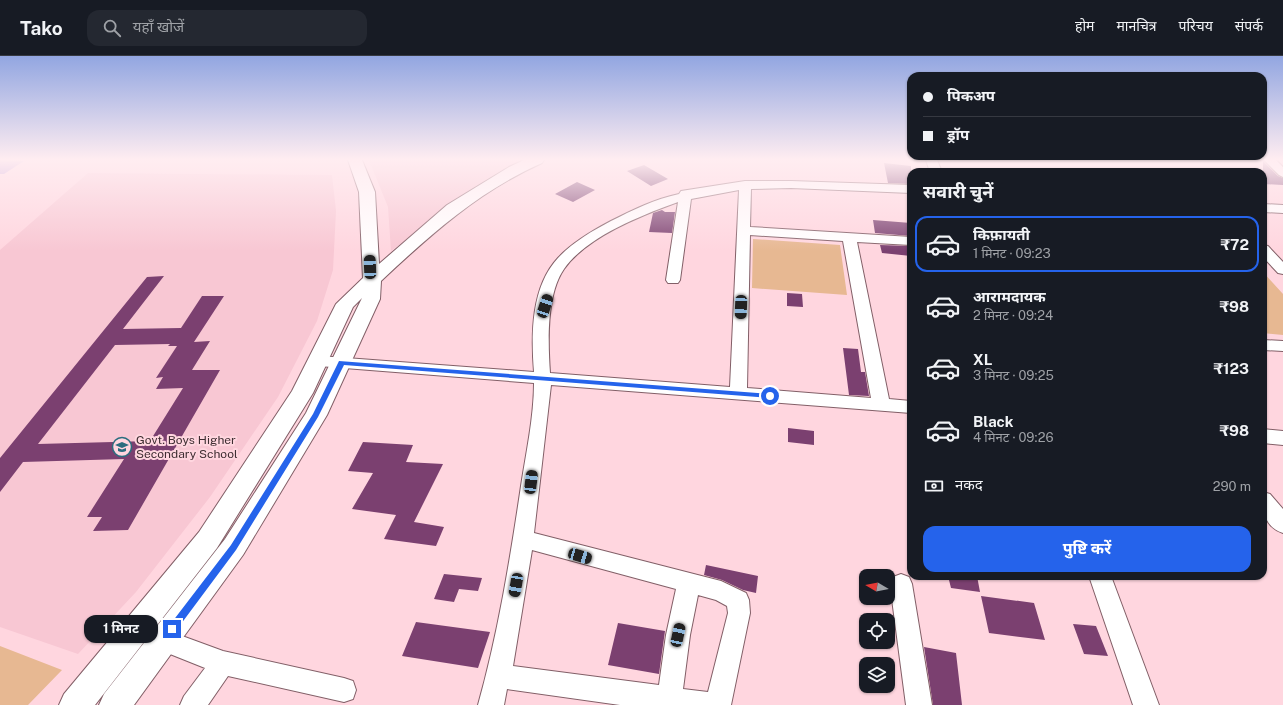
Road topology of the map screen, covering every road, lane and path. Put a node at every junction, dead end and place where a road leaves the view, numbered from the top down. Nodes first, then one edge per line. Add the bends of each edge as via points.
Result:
1 (366, 190) edge
2 (481, 190) edge
3 (710, 190) edge
4 (745, 190) edge
5 (685, 194) junction
6 (1267, 208) edge
7 (1283, 209) edge
8 (744, 231) junction
9 (849, 237) junction
10 (907, 240) edge
11 (1267, 254) edge
12 (1274, 264) edge
13 (372, 278) junction
14 (673, 280) dead end
15 (1267, 344) edge
16 (1283, 346) edge
17 (330, 362) junction
18 (543, 378) junction
19 (738, 394) junction
20 (881, 405) junction
21 (907, 407) edge
22 (1267, 436) edge
23 (1283, 438) edge
24 (1267, 505) edge
25 (1283, 524) edge
26 (524, 539) junction
27 (1101, 580) edge
28 (689, 583) junction
29 (901, 584) dead end
30 (164, 640) junction
31 (223, 663) junction
32 (499, 676) junction
33 (344, 690) dead end
34 (669, 699) junction
35 (75, 705) edge
36 (115, 705) edge
37 (193, 705) edge
38 (492, 705) edge
39 (710, 705) edge
40 (718, 705) edge
41 (919, 705) edge
42 (1146, 705) edge

1 - 13 street
2 - 13 street via 453,208
3 - 5 street
4 - 8 street
5 - 14 street
5 - 18 street via 662,201 618,221 564,260 554,275 540,334
6 - 7 street
8 - 9 street
8 - 19 street
9 - 10 street
9 - 20 street
11 - 12 street
13 - 17 street via 371,299
15 - 16 street
17 - 18 street
17 - 30 street via 316,415 234,547
17 - 35 street via 302,393 208,540
18 - 19 street
18 - 26 street
19 - 20 street
20 - 21 street
22 - 23 street
24 - 25 street
26 - 28 street
26 - 32 street
27 - 42 street
28 - 34 street via 678,635
28 - 40 street via 733,596 740,605
29 - 41 street
30 - 31 street
30 - 36 street
31 - 33 street
31 - 37 street
32 - 34 street
32 - 38 street
34 - 39 street

